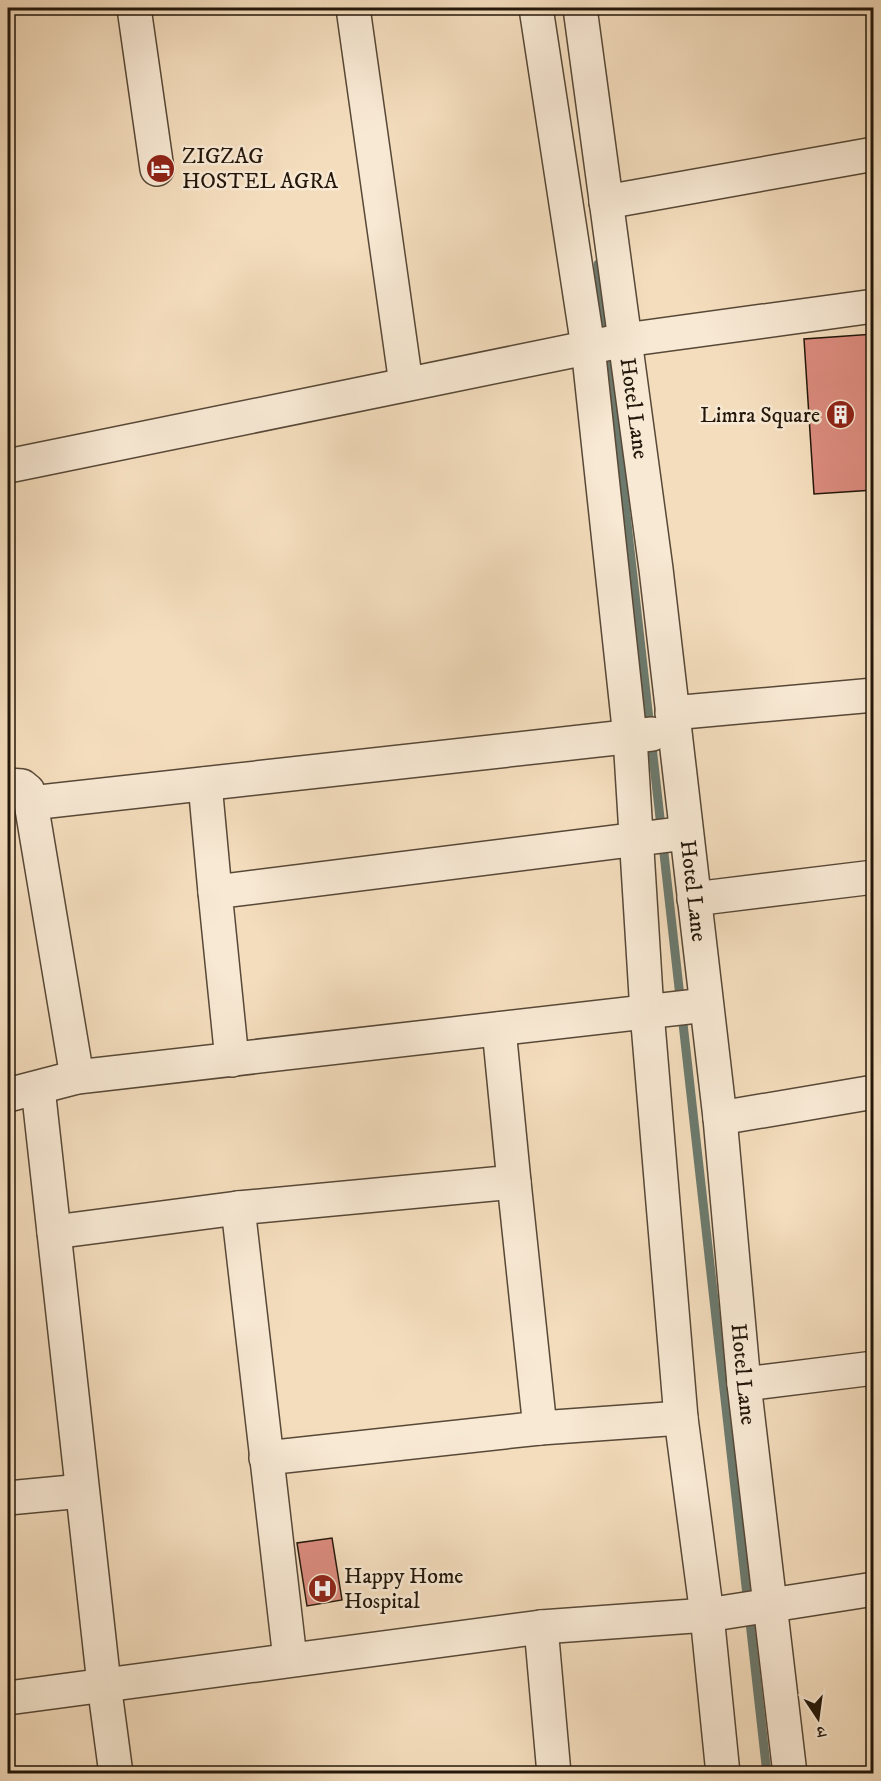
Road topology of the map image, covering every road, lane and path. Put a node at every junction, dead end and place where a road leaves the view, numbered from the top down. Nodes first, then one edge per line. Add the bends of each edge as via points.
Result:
1 (134, 8) edge
2 (353, 8) edge
3 (536, 8) edge
4 (590, 9) edge
5 (873, 154) edge
6 (157, 169) dead end
7 (606, 202) junction
8 (873, 306) edge
9 (604, 345) junction
10 (406, 384) junction
11 (8, 466) edge
12 (873, 695) edge
13 (673, 723) junction
14 (630, 737) junction
15 (205, 784) junction
16 (19, 794) edge
17 (686, 832) junction
18 (637, 839) junction
19 (873, 877) edge
20 (215, 892) junction
21 (694, 899) junction
22 (706, 1005) junction
23 (652, 1011) junction
24 (499, 1029) junction
25 (232, 1060) junction
26 (78, 1077) junction
27 (23, 1092) edge
28 (873, 1092) edge
29 (720, 1118) junction
30 (514, 1182) junction
31 (238, 1208) junction
32 (54, 1232) junction
33 (873, 1368) edge
34 (744, 1384) junction
35 (681, 1418) junction
36 (540, 1428) junction
37 (266, 1458) junction
38 (82, 1491) junction
39 (8, 1498) edge
40 (873, 1589) edge
41 (770, 1606) junction
42 (707, 1615) junction
43 (541, 1627) junction
44 (290, 1659) junction
45 (104, 1684) junction
46 (8, 1698) edge
47 (116, 1773) edge
48 (554, 1773) edge
49 (723, 1773) edge
50 (790, 1773) edge

1 - 6 street
2 - 10 street
3 - 9 street
4 - 7 street, Hotel Lane
5 - 7 street
7 - 9 street, Hotel Lane
8 - 9 street
9 - 10 street
9 - 13 street, Hotel Lane via 656,569
9 - 14 street
10 - 11 street
12 - 13 street
13 - 14 street
13 - 17 street, Hotel Lane
14 - 15 street
14 - 18 street
15 - 16 street
15 - 20 street
16 - 26 street
17 - 18 street
17 - 21 street, Hotel Lane
18 - 20 street
18 - 23 street
19 - 21 street
20 - 25 street
21 - 22 street, Hotel Lane
22 - 23 street
22 - 29 street, Hotel Lane
23 - 24 street
23 - 35 street
24 - 25 street
24 - 30 street
25 - 26 street
26 - 27 street
27 - 32 street
28 - 29 street
29 - 34 street, Hotel Lane
30 - 31 street
30 - 36 street
31 - 32 street
31 - 37 street
32 - 38 street
33 - 34 street
34 - 41 street, Hotel Lane
35 - 36 street
35 - 42 street
36 - 37 street
37 - 44 street
38 - 39 street
38 - 45 street
40 - 41 street
41 - 42 street
41 - 50 street, Hotel Lane
42 - 43 street
42 - 49 street
43 - 44 street
43 - 48 street
44 - 45 street
45 - 46 street
45 - 47 street

